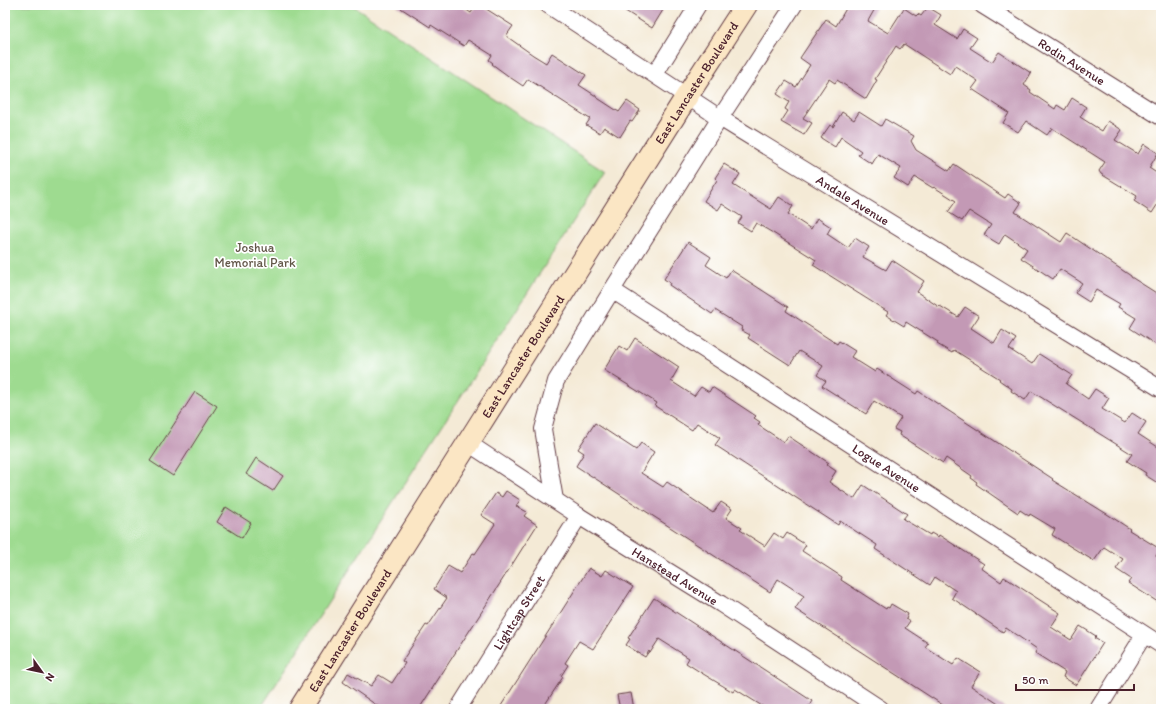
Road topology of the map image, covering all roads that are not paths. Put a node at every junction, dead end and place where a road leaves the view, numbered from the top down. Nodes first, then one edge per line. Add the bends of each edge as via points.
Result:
1 (548, 5) edge
2 (698, 5) edge
3 (746, 5) edge
4 (794, 5) edge
5 (982, 5) edge
6 (655, 74) junction
7 (687, 96) junction
8 (1161, 117) edge
9 (720, 118) junction
10 (612, 290) junction
11 (1161, 389) edge
12 (468, 443) junction
13 (555, 500) junction
14 (579, 516) junction
15 (1144, 635) junction
16 (1161, 645) edge
17 (300, 709) edge
18 (458, 709) edge
19 (881, 709) edge
20 (1098, 709) edge

1 - 6 street, Andale Avenue
2 - 6 street
3 - 7 main road, East Lancaster Boulevard
4 - 9 street
5 - 8 street, Rodin Avenue
6 - 7 street, Andale Avenue
7 - 9 street, Andale Avenue
7 - 12 main road, East Lancaster Boulevard
9 - 10 street
9 - 11 street, Andale Avenue
10 - 13 street via 556,381 543,429
10 - 15 street, Logue Avenue
12 - 13 street, Hanstead Avenue
12 - 17 main road, East Lancaster Boulevard
13 - 14 street, Hanstead Avenue
14 - 18 street, Lightcap Street
14 - 19 street, Hanstead Avenue via 721,604
15 - 16 street, Logue Avenue
15 - 20 street

